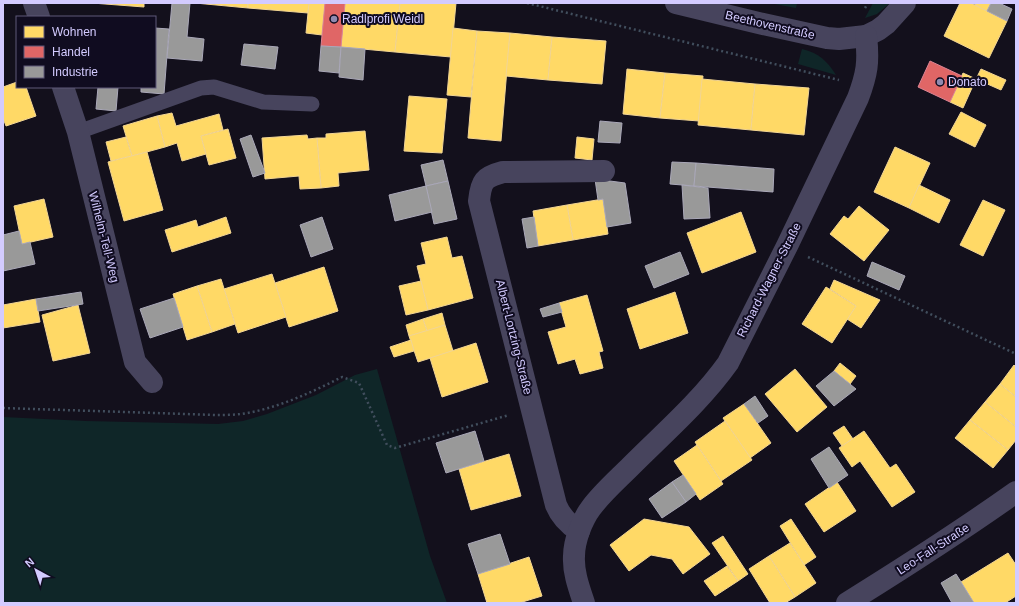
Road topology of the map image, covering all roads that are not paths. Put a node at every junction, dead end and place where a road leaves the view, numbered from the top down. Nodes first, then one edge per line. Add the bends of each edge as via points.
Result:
1 (34, 3) edge
2 (676, 3) edge
3 (905, 3) edge
4 (39, 16) edge
5 (866, 36) junction
6 (63, 88) edge
7 (312, 104) dead end
8 (78, 132) junction
9 (604, 171) dead end
10 (152, 382) dead end
11 (1016, 492) edge
12 (579, 531) junction
13 (584, 603) edge
14 (847, 603) edge

1 - 4 street
2 - 5 street, Beethovenstraße via 827,38
3 - 5 street via 886,24
5 - 12 street, Richard-Wagner-Straße via 866,75 858,98 728,362 701,397 607,490 591,509
6 - 8 street, Wilhelm-Tell-Weg
7 - 8 lane via 263,102 214,87 201,88
8 - 10 street, Wilhelm-Tell-Weg via 135,362
9 - 12 street, Albert-Lortzing-Straße via 503,172 491,175 484,181 479,201 556,505 560,514
11 - 14 street, Leo-Fall-Straße via 969,526
12 - 13 street via 574,556 577,583

